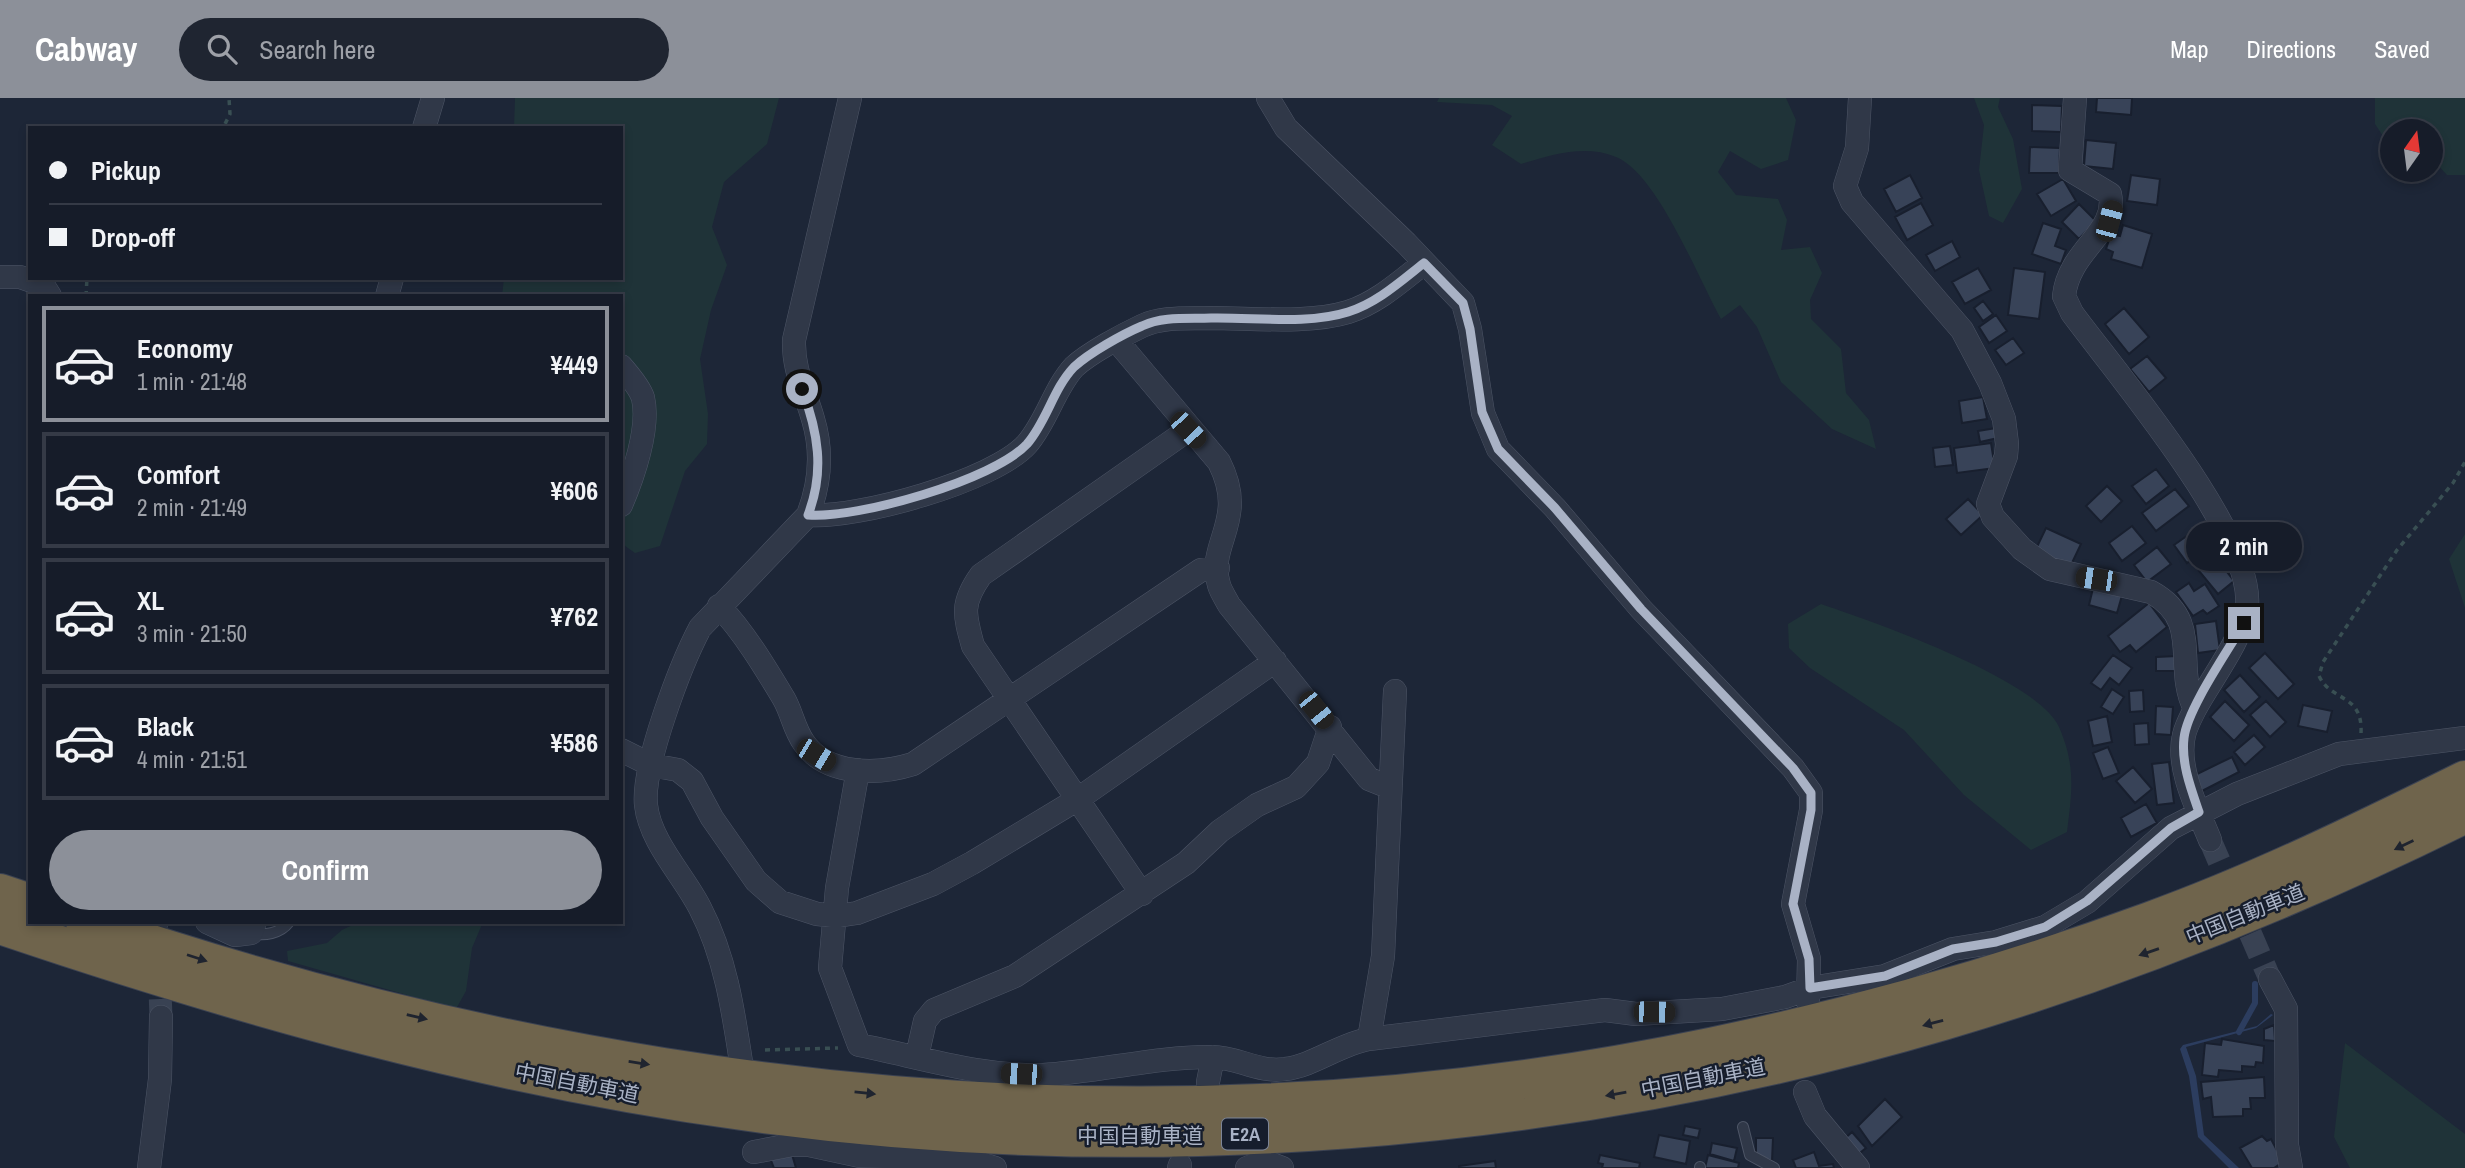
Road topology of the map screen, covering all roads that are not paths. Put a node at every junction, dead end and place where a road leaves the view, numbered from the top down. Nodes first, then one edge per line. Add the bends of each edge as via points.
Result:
1 (433, 98) edge
2 (850, 98) edge
3 (1268, 98) edge
4 (1860, 98) edge
5 (2075, 98) edge
6 (425, 126) edge
7 (1424, 263) junction
8 (0, 277) edge
9 (28, 280) edge
10 (29, 280) edge
11 (49, 294) edge
12 (1117, 341) junction
13 (623, 369) edge
14 (1188, 430) junction
15 (623, 499) edge
16 (808, 515) junction
17 (1218, 568) junction
18 (719, 606) junction
19 (1275, 661) junction
20 (1395, 691) dead end
21 (1010, 699) junction
22 (2194, 709) junction
23 (1330, 727) junction
24 (2465, 738) edge
25 (623, 751) edge
26 (652, 765) junction
27 (858, 770) junction
28 (2465, 780) edge
29 (1389, 787) junction
30 (1079, 799) junction
31 (2199, 812) junction
32 (2465, 814) edge
33 (2210, 840) tunnel mouth
34 (0, 893) edge
35 (1142, 894) junction
36 (28, 902) edge
37 (837, 916) junction
38 (91, 924) edge
39 (211, 924) edge
40 (287, 924) edge
41 (0, 925) edge
42 (253, 928) edge
43 (2270, 979) tunnel mouth
44 (1809, 997) junction
45 (161, 1017) tunnel mouth
46 (1369, 1039) junction
47 (740, 1055) road end
48 (916, 1056) junction
49 (1213, 1057) junction
50 (1208, 1082) dead end
51 (1805, 1092) dead end
52 (1743, 1127) dead end
53 (755, 1152) edge
54 (149, 1168) edge
55 (995, 1168) edge
56 (1247, 1168) edge
57 (1282, 1168) edge
58 (1774, 1168) edge
59 (1858, 1168) edge
60 (2291, 1168) edge

1 - 6 street
2 - 16 street via 794,340 793,364 818,441 817,492
3 - 7 street via 1286,128
4 - 22 street via 1857,148 1845,186 1852,202 1962,330 1990,383 2004,419 2007,444 1988,504 1993,517 2022,549 2050,569 2120,583 2166,600 2184,633 2189,698
5 - 22 street via 2070,170 2110,194 2112,207 2109,221 2071,266 2064,296 2072,313 2179,453 2233,546 2245,583 2248,604 2244,623
7 - 12 street via 1388,292 1350,312 1323,317 1169,319 1144,325
7 - 44 street via 1463,303 1482,412 1498,449 1641,609 1793,768 1811,793 1793,904 1809,959
8 - 9 street
10 - 11 street via 43,285
12 - 14 street
12 - 16 street via 1074,367 1025,447 989,468 926,495 827,517
13 - 15 street via 643,397 643,420 639,453
14 - 17 street via 1219,463 1229,483 1232,507
14 - 21 street via 981,576 968,594 964,617 973,646
16 - 18 street
17 - 19 street via 1219,585 1229,605
17 - 21 street via 1201,570
18 - 26 street via 689,650
18 - 27 street via 782,697 804,744 833,765
19 - 23 street
19 - 30 street
20 - 29 street
21 - 27 street via 913,764 891,771
21 - 30 street
22 - 31 street via 2184,736 2184,758
23 - 29 street via 1369,779
23 - 35 street via 1309,776 1220,831 1186,863
24 - 31 street via 2361,751 2321,761
25 - 26 street
26 - 37 street via 678,770 692,781 756,881 780,902 817,915
26 - 47 street via 646,805 654,831 700,908 719,951
27 - 37 street via 837,888
38 -> 28 highway, 中国自動車道 / E2A via 362,1005 594,1055 747,1080 1008,1102 1261,1103 1423,1090 1609,1065 1934,993 2156,919 2355,834
29 - 46 street via 1383,956
30 - 35 street
30 - 37 street via 933,884
31 - 33 street
31 - 44 street via 2171,828 2087,901 2045,927 1953,949 1885,976
32 -> 41 highway, 中国自動車道 / E2A via 2272,904 2163,948 2005,1002 1854,1045 1717,1077 1513,1111 1260,1133 1136,1136 901,1128 651,1096 489,1066 356,1034 230,1000
34 - 36 highway
35 - 48 street via 1015,976 934,1010 925,1021
37 - 48 street via 830,968 859,1045
39 - 42 street via 235,935
40 - 42 lane via 263,936
43 - 60 street via 2286,1009
44 - 46 street via 1785,997 1722,1010 1636,1014 1605,1010
45 - 54 street via 160,1079
46 - 49 street via 1348,1043 1288,1069 1264,1071
48 - 49 street via 959,1068 1040,1075
49 - 50 street
51 - 59 street via 1815,1116
52 - 58 lane via 1750,1155
53 - 55 street via 809,1145 860,1156 963,1158
56 - 57 street via 1264,1161

